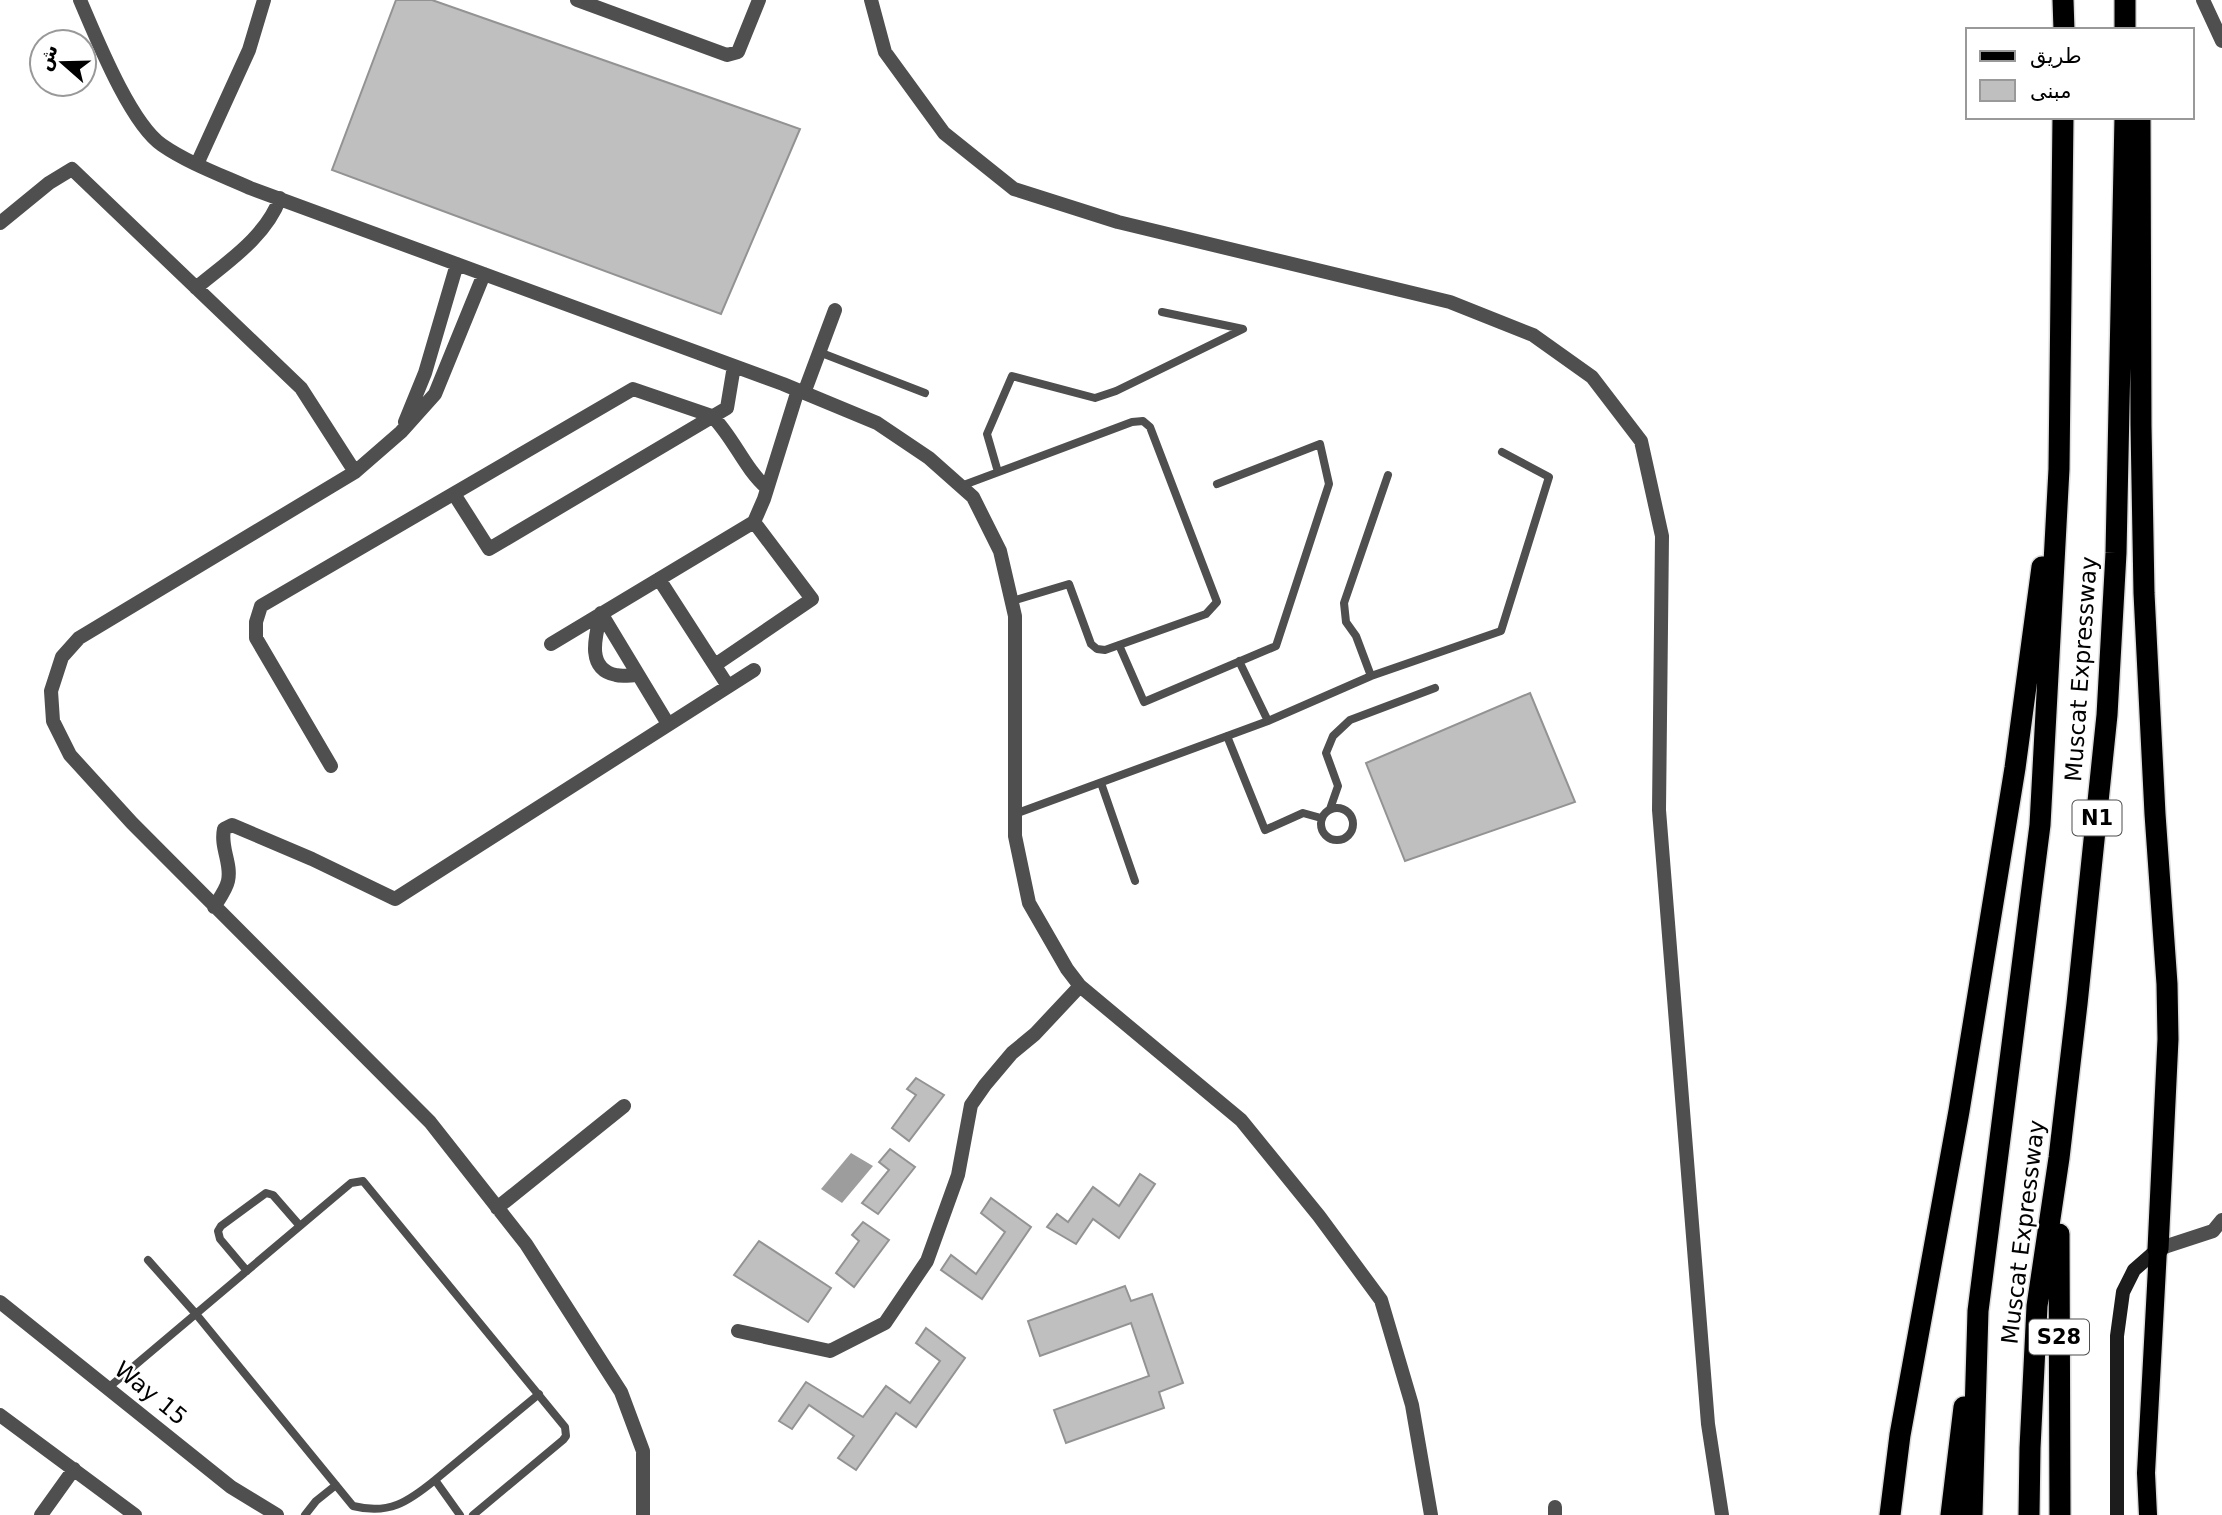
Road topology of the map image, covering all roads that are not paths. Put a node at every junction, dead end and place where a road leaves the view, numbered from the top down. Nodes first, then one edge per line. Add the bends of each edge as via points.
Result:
1 (80, 0) edge
2 (264, 0) edge
3 (577, 0) edge
4 (759, 0) edge
5 (871, 0) edge
6 (2063, 0) edge
7 (2203, 0) edge
8 (2064, 28) edge
9 (2222, 41) edge
10 (2063, 119) edge
11 (2125, 119) edge
12 (2140, 119) edge
13 (197, 164) junction
14 (280, 198) junction
15 (0, 223) edge
16 (457, 264) junction
17 (484, 274) junction
18 (196, 288) junction
19 (835, 310) dead end
20 (1163, 312) dead end
21 (819, 352) junction
22 (734, 366) junction
23 (801, 391) junction
24 (925, 393) dead end
25 (712, 416) junction
26 (401, 432) junction
27 (1502, 452) dead end
28 (2059, 469) junction
29 (355, 472) junction
30 (998, 472) junction
31 (1388, 475) dead end
32 (1217, 484) dead end
33 (961, 486) junction
34 (767, 488) junction
35 (454, 494) junction
36 (754, 522) junction
37 (659, 579) junction
38 (1012, 601) junction
39 (601, 613) junction
40 (551, 644) dead end
41 (1119, 645) junction
42 (1239, 662) junction
43 (715, 665) junction
44 (754, 670) dead end
45 (638, 675) junction
46 (1371, 676) junction
47 (728, 686) junction
48 (1435, 688) dead end
49 (1268, 721) junction
50 (668, 724) junction
51 (1227, 736) junction
52 (331, 766) dead end
53 (1101, 783) junction
54 (1330, 809) junction
55 (1015, 814) junction
56 (1321, 818) junction
57 (1135, 881) dead end
58 (214, 907) junction
59 (1080, 986) junction
60 (624, 1106) dead end
61 (2059, 1158) junction
62 (497, 1208) junction
63 (300, 1226) junction
64 (2219, 1229) edge
65 (2158, 1250) junction
66 (148, 1260) dead end
67 (247, 1270) junction
68 (0, 1301) edge
69 (1978, 1311) junction
70 (195, 1314) junction
71 (738, 1331) dead end
72 (108, 1388) junction
73 (539, 1394) junction
74 (0, 1415) edge
75 (74, 1469) junction
76 (435, 1480) junction
77 (336, 1486) junction
78 (1430, 1514) edge
79 (41, 1515) edge
80 (135, 1515) edge
81 (277, 1515) edge
82 (304, 1515) edge
83 (460, 1515) edge
84 (473, 1515) edge
85 (643, 1515) edge
86 (1722, 1515) edge
87 (1890, 1515) edge
88 (1951, 1515) edge
89 (1972, 1515) edge
90 (2029, 1515) edge
91 (2060, 1515) edge
92 (2117, 1515) edge
93 (2148, 1515) edge

1 - 13 street via 134,111 160,144
2 - 13 street via 248,50
3 - 4 street via 727,55 738,52
5 - 86 street via 885,52 944,133 1014,190 1118,222 1450,302 1533,335 1592,377 1641,441 1662,536 1659,810 1708,1424
6 - 8 highway
7 - 9 street
10 - 28 highway, Muscat Expressway / N1
11 - 61 highway, Muscat Expressway / N1 via 2116,553 2107,715
12 - 65 highway via 2144,593 2168,1025
13 - 14 street
14 - 16 street
14 - 18 street via 263,230
15 - 18 street via 72,169
16 - 17 street
16 - 26 street via 425,373
17 - 22 street
17 - 26 street via 435,394
18 - 29 street via 301,388
19 - 21 street
20 - 30 lane via 1243,329 1095,398 1012,376 987,434
21 - 23 street
21 - 24 lane
22 - 23 street
22 - 25 street via 727,408
23 - 33 street via 877,423
23 - 34 street
25 - 34 street via 754,477
25 - 35 street via 633,388
25 - 35 street via 489,549
26 - 29 street
27 - 46 lane via 1549,477 1501,631
28 - 69 highway, Muscat Expressway / N1 via 2039,825
28 - 87 highway via 2015,768
29 - 58 street via 79,638 62,657 51,691 54,721 70,755
30 - 33 lane
30 - 41 lane via 1132,422 1143,421 1150,427 1217,602 1206,614
31 - 46 lane via 1344,603 1346,622
32 - 42 lane via 1320,444 1329,484 1276,646
33 - 38 street via 974,497 1000,551
34 - 36 street
35 - 52 street via 261,606 256,638
36 - 37 street
36 - 43 street via 812,599
37 - 39 street
37 - 43 street
38 - 41 lane via 1069,584 1091,643 1097,649
38 - 55 street
39 - 40 street
39 - 45 street
39 - 45 street via 595,640 600,666 615,676
41 - 42 lane via 1144,702
42 - 49 lane
43 - 47 street
44 - 47 street
45 - 50 street
46 - 49 lane
47 - 50 street
48 - 54 lane via 1350,720 1333,736 1326,752 1338,786
49 - 51 lane
50 - 58 street via 395,899 232,825 224,829 221,841 229,878
51 - 53 lane
51 - 56 lane via 1265,830 1303,813
53 - 55 lane
53 - 57 lane
54 - 56 lane
54 - 56 lane via 1343,809 1353,817 1354,830 1345,839 1332,839 1322,830
55 - 59 street via 1029,903
58 - 62 street via 430,1122
59 - 71 street via 1012,1053 971,1105 958,1175 927,1261 885,1323 830,1352
59 - 78 street via 1241,1120 1381,1300 1412,1405
60 - 62 street
61 - 90 highway, Muscat Expressway / N1 via 2037,1306
61 - 91 highway, S28
62 - 85 street via 526,1244 621,1392 643,1451
63 - 67 lane
63 - 67 lane via 273,1195 265,1193 221,1226 220,1240
63 - 73 lane via 351,1183 363,1181
64 - 65 street
65 - 92 main road via 2134,1270 2123,1292 2117,1336
65 - 93 main road via 2146,1473
66 - 70 lane
67 - 70 lane
68 - 72 street, Way 15
69 - 88 highway
69 - 89 highway, Muscat Expressway / N1
70 - 72 lane
70 - 77 lane
72 - 81 street, Way 15 via 231,1487
73 - 76 lane
73 - 84 lane via 565,1427 566,1436
74 - 75 street
75 - 79 street
75 - 80 street
76 - 77 lane via 389,1514 360,1510
76 - 83 lane
77 - 82 lane

